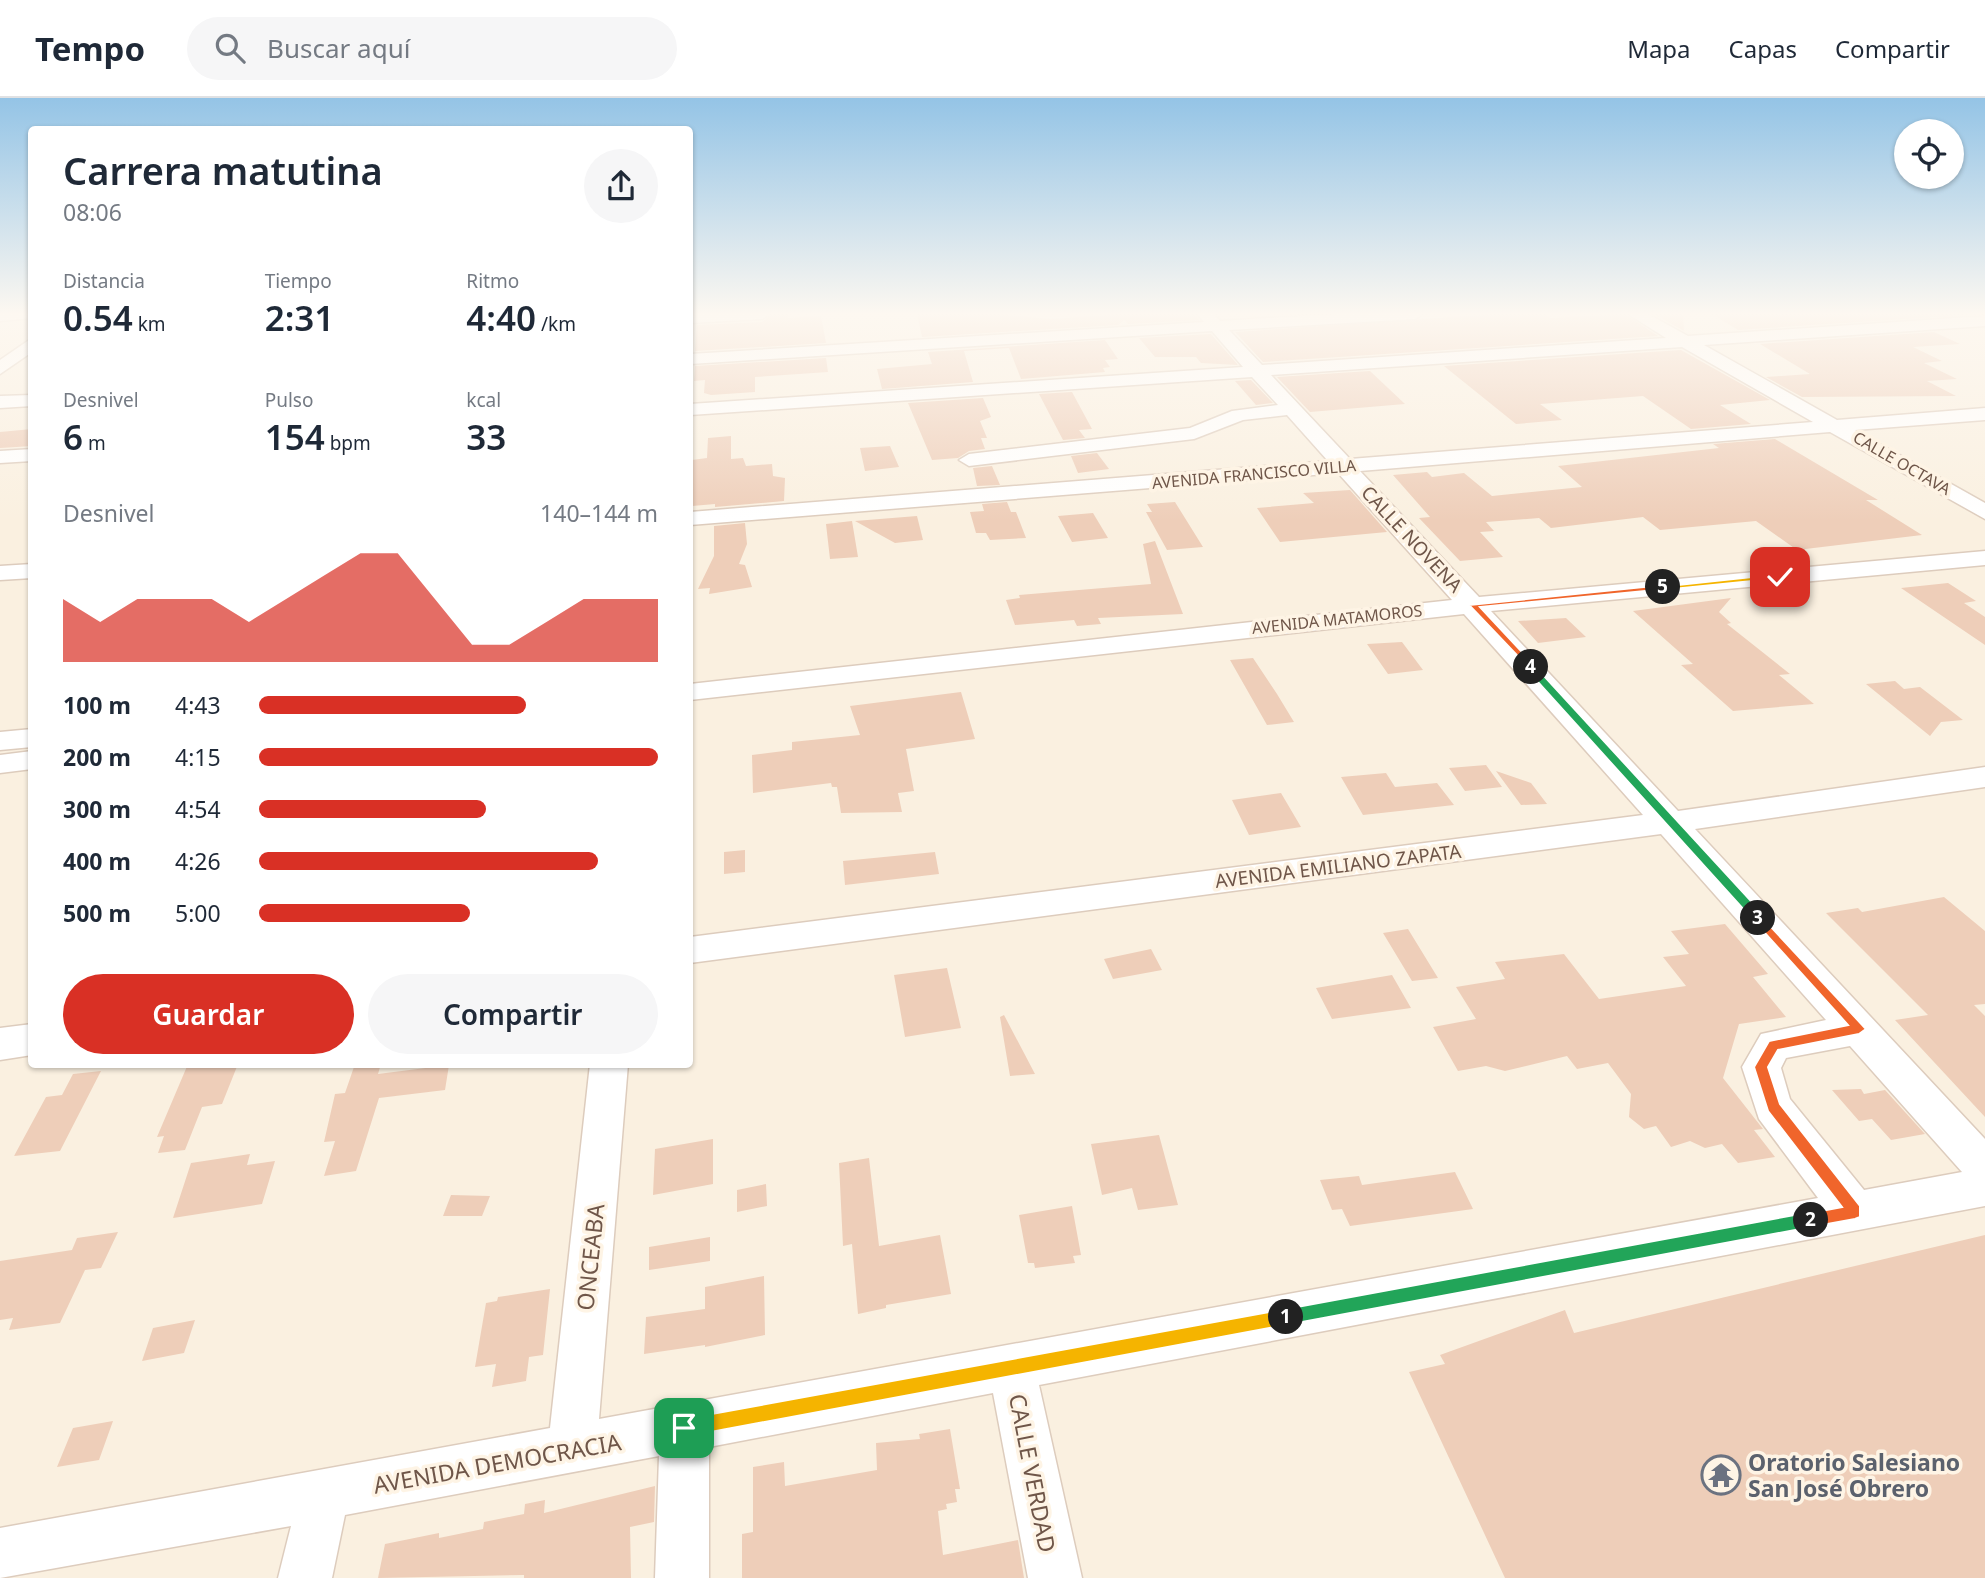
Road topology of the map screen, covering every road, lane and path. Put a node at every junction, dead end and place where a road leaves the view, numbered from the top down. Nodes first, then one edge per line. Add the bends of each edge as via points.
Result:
1 (1070, 383) edge
2 (1267, 383) edge
3 (1760, 383) edge
4 (28, 400) edge
5 (0, 402) edge
6 (1292, 409) junction
7 (693, 410) edge
8 (1985, 414) edge
9 (1838, 426) junction
10 (28, 455) edge
11 (0, 457) edge
12 (969, 460) dead end
13 (1345, 467) junction
14 (1985, 512) edge
15 (693, 519) edge
16 (1985, 558) edge
17 (28, 571) edge
18 (0, 573) edge
19 (1474, 605) junction
20 (693, 692) edge
21 (1985, 778) edge
22 (1672, 822) junction
23 (693, 950) edge
24 (1859, 1029) junction
25 (28, 1040) edge
26 (0, 1044) edge
27 (609, 1068) edge
28 (1985, 1168) edge
29 (1985, 1187) edge
30 (1855, 1212) junction
31 (1012, 1367) junction
32 (684, 1428) junction
33 (572, 1450) junction
34 (324, 1495) junction
35 (0, 1555) edge
36 (305, 1578) edge
37 (682, 1578) edge
38 (1055, 1578) edge

1 - 7 street
2 - 6 street, CALLE NOVENA
3 - 9 street, CALLE OCTAVA
4 - 5 street
6 - 12 street via 1239,415 1194,433
6 - 13 street, CALLE NOVENA
8 - 9 street, AVENIDA FRANCISCO VILLA
9 - 13 street, AVENIDA FRANCISCO VILLA
9 - 14 street, CALLE OCTAVA
10 - 11 street
13 - 15 street, AVENIDA FRANCISCO VILLA
13 - 19 street, CALLE NOVENA
16 - 19 street, AVENIDA MATAMOROS
17 - 18 street
19 - 20 street, AVENIDA MATAMOROS
19 - 22 street, CALLE NOVENA
21 - 22 street, AVENIDA EMILIANO ZAPATA
22 - 23 street, AVENIDA EMILIANO ZAPATA
22 - 24 street, CALLE NOVENA
24 - 28 street, CALLE NOVENA
24 - 30 street via 1774,1045 1761,1067 1773,1107
25 - 26 street
27 - 33 street, ONCEABA
29 - 30 street, AVENIDA DEMOCRACIA
30 - 31 street, AVENIDA DEMOCRACIA
31 - 32 street, AVENIDA DEMOCRACIA
31 - 38 street, CALLE VERDAD
32 - 33 street, AVENIDA DEMOCRACIA
32 - 37 street
33 - 34 street, AVENIDA DEMOCRACIA
34 - 35 street, AVENIDA DEMOCRACIA
34 - 36 street

